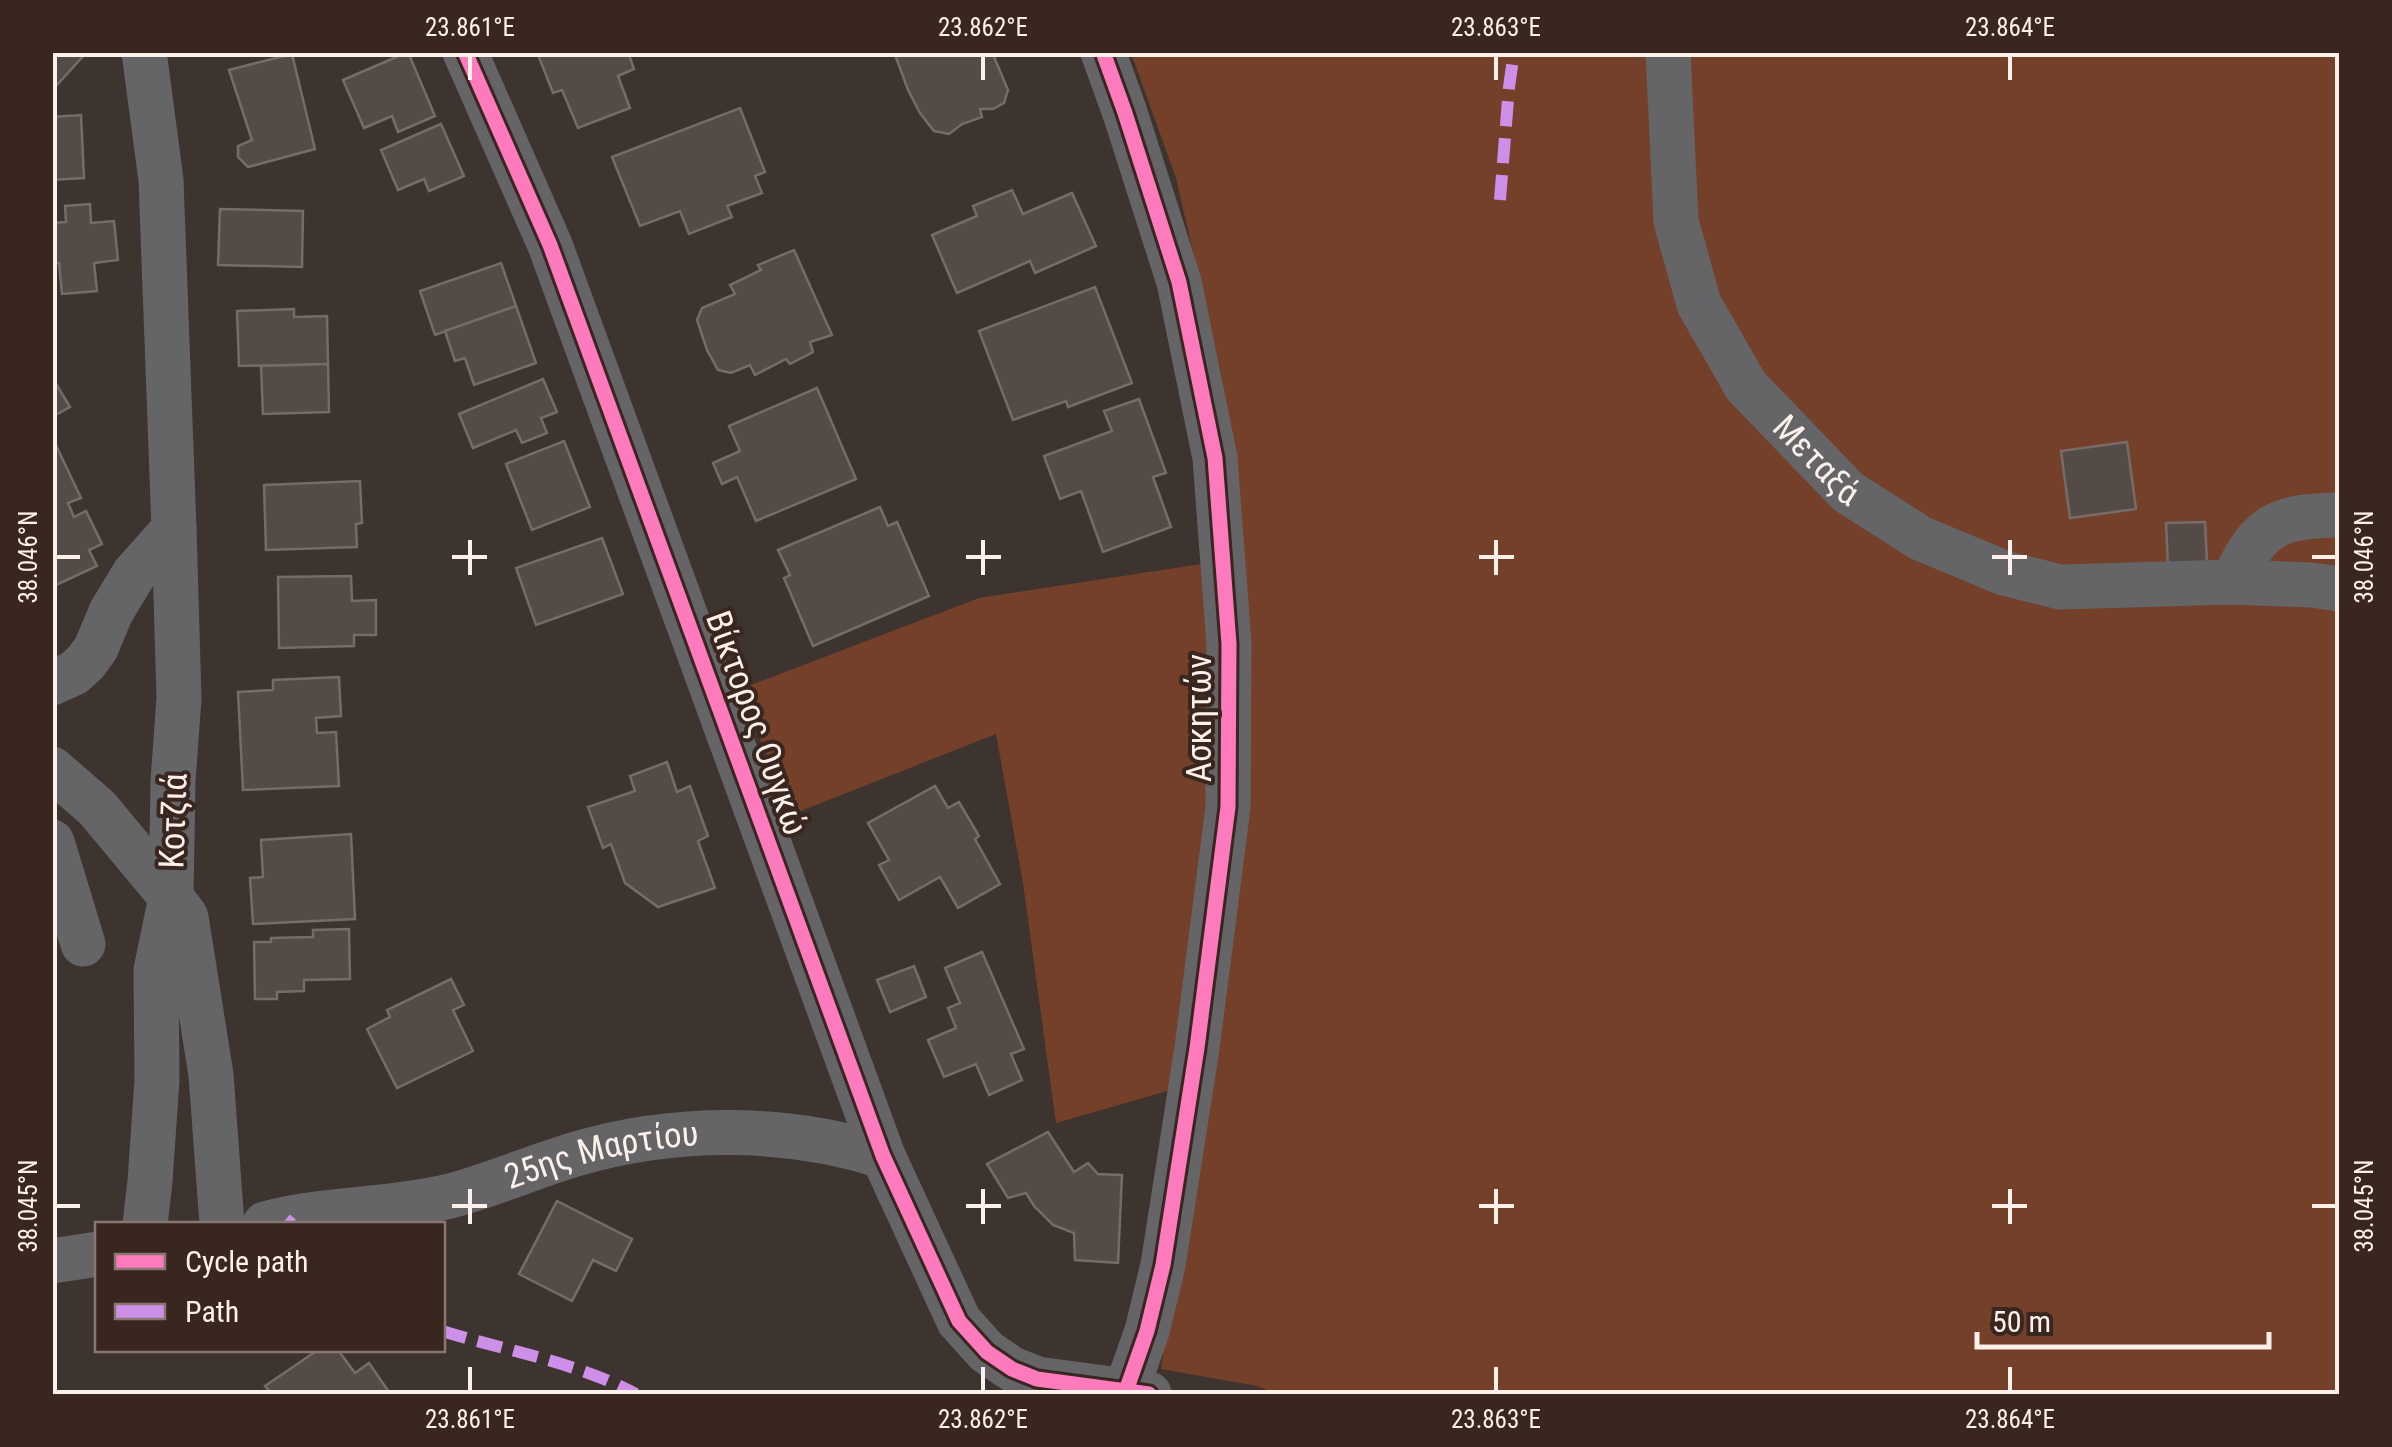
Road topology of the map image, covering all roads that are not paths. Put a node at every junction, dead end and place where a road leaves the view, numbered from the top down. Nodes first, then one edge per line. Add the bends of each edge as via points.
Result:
1 (144, 52) edge
2 (465, 52) edge
3 (1102, 52) edge
4 (1668, 52) edge
5 (2340, 515) edge
6 (174, 530) junction
7 (2233, 582) junction
8 (2340, 589) edge
9 (52, 683) edge
10 (52, 769) edge
11 (52, 842) edge
12 (170, 898) junction
13 (83, 944) dead end
14 (884, 1156) junction
15 (145, 1222) edge
16 (222, 1222) edge
17 (273, 1222) edge
18 (95, 1254) edge
19 (52, 1260) edge
20 (1138, 1393) edge

1 - 6 street, Κοτζιά via 161,180
2 - 14 street, Βίκτορος Ουγκώ via 550,245
3 - 20 street, Ασκητών via 1179,282 1214,458 1230,644 1228,806 1197,1048
4 - 7 street, Μεταξά via 1676,221 1698,304 1746,386 1848,492 1920,538 2004,573 2060,587
5 - 7 street via 2280,522 2260,535
6 - 9 street via 134,574 86,662
6 - 12 street, Κοτζιά via 179,698
7 - 8 street, Μεταξά
10 - 12 street via 97,808
11 - 13 street
12 - 15 street via 156,970 157,1080
12 - 16 street, Κοτζιά via 189,931 211,1074
14 - 17 street, 25ης Μαρτίου via 798,1138 668,1134 580,1153 444,1197
14 - 20 street, Βίκτορος Ουγκώ via 960,1321 987,1352 1038,1379
18 - 19 street

